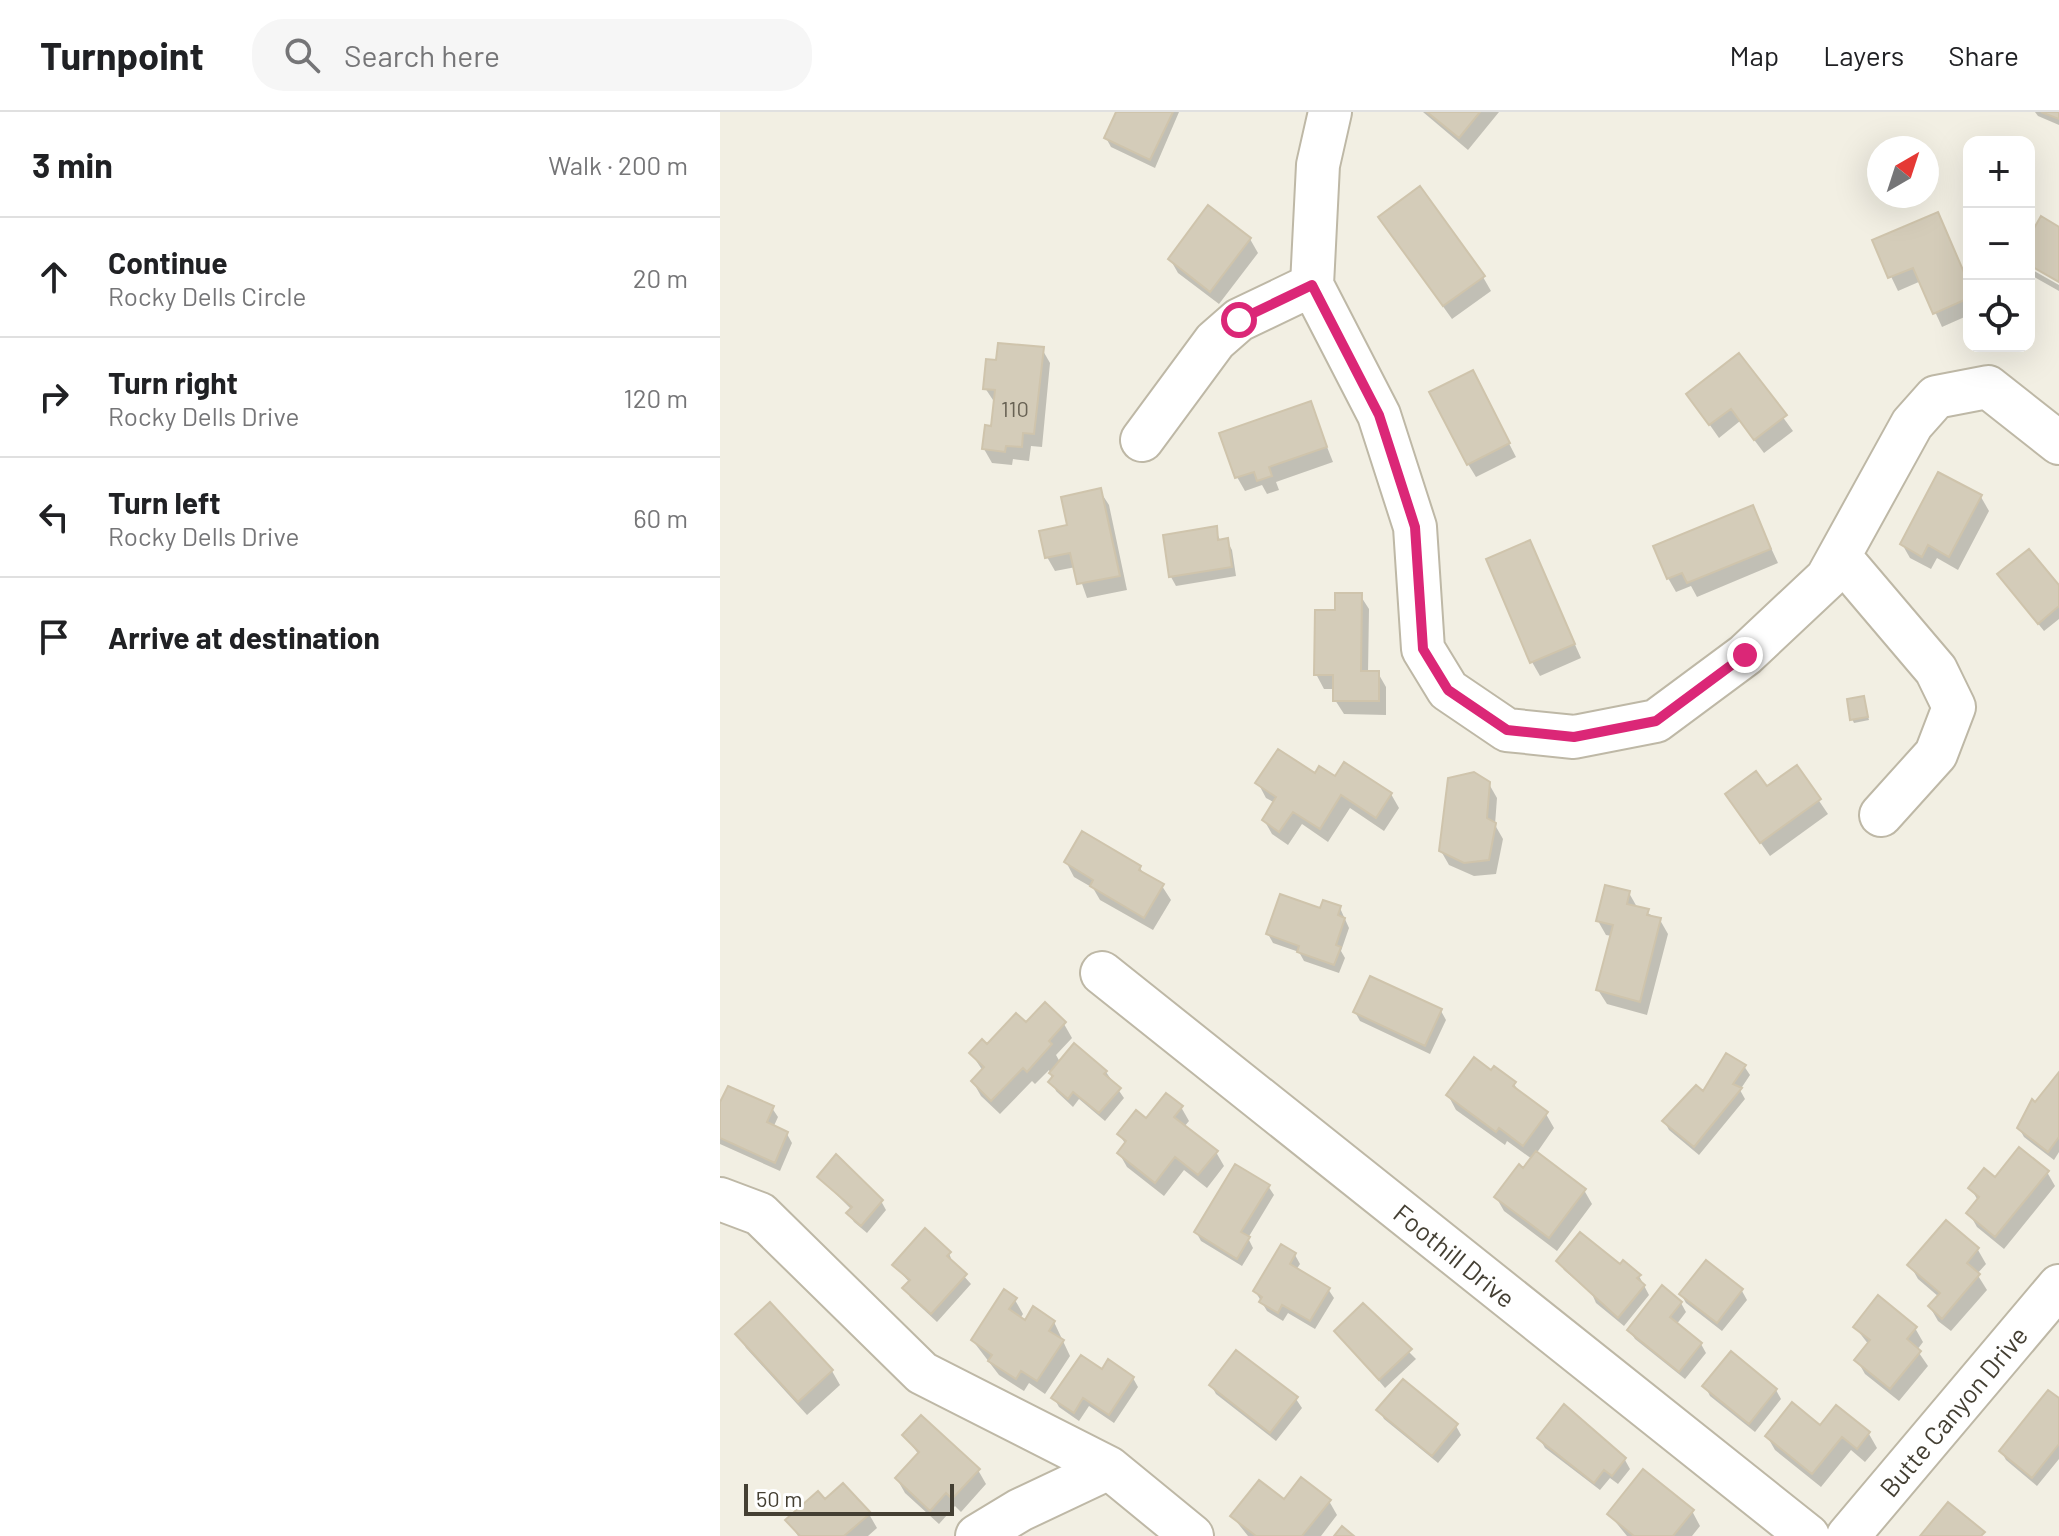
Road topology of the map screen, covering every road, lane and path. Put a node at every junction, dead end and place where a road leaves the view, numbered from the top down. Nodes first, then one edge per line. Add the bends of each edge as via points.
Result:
1 (1330, 112) edge
2 (1312, 285) junction
3 (1142, 440) dead end
4 (2059, 443) edge
5 (1840, 557) junction
6 (1881, 815) dead end
7 (1102, 973) dead end
8 (720, 1199) edge
9 (2059, 1286) edge
10 (1109, 1468) junction
11 (977, 1536) edge
12 (1192, 1536) edge
13 (1808, 1536) edge
14 (1848, 1536) edge

1 - 2 street via 1318,165
2 - 3 street via 1239,320 1215,341
2 - 5 street via 1379,415 1415,527 1423,649 1448,690 1507,730 1574,737 1656,721 1745,655 1827,578
4 - 5 street via 1988,387 1936,397 1912,424
5 - 6 street via 1936,670 1954,707 1936,754
7 - 13 street, Foothill Drive
8 - 10 street via 760,1214 922,1373
9 - 14 street, Butte Canyon Drive
10 - 11 street
10 - 12 street

